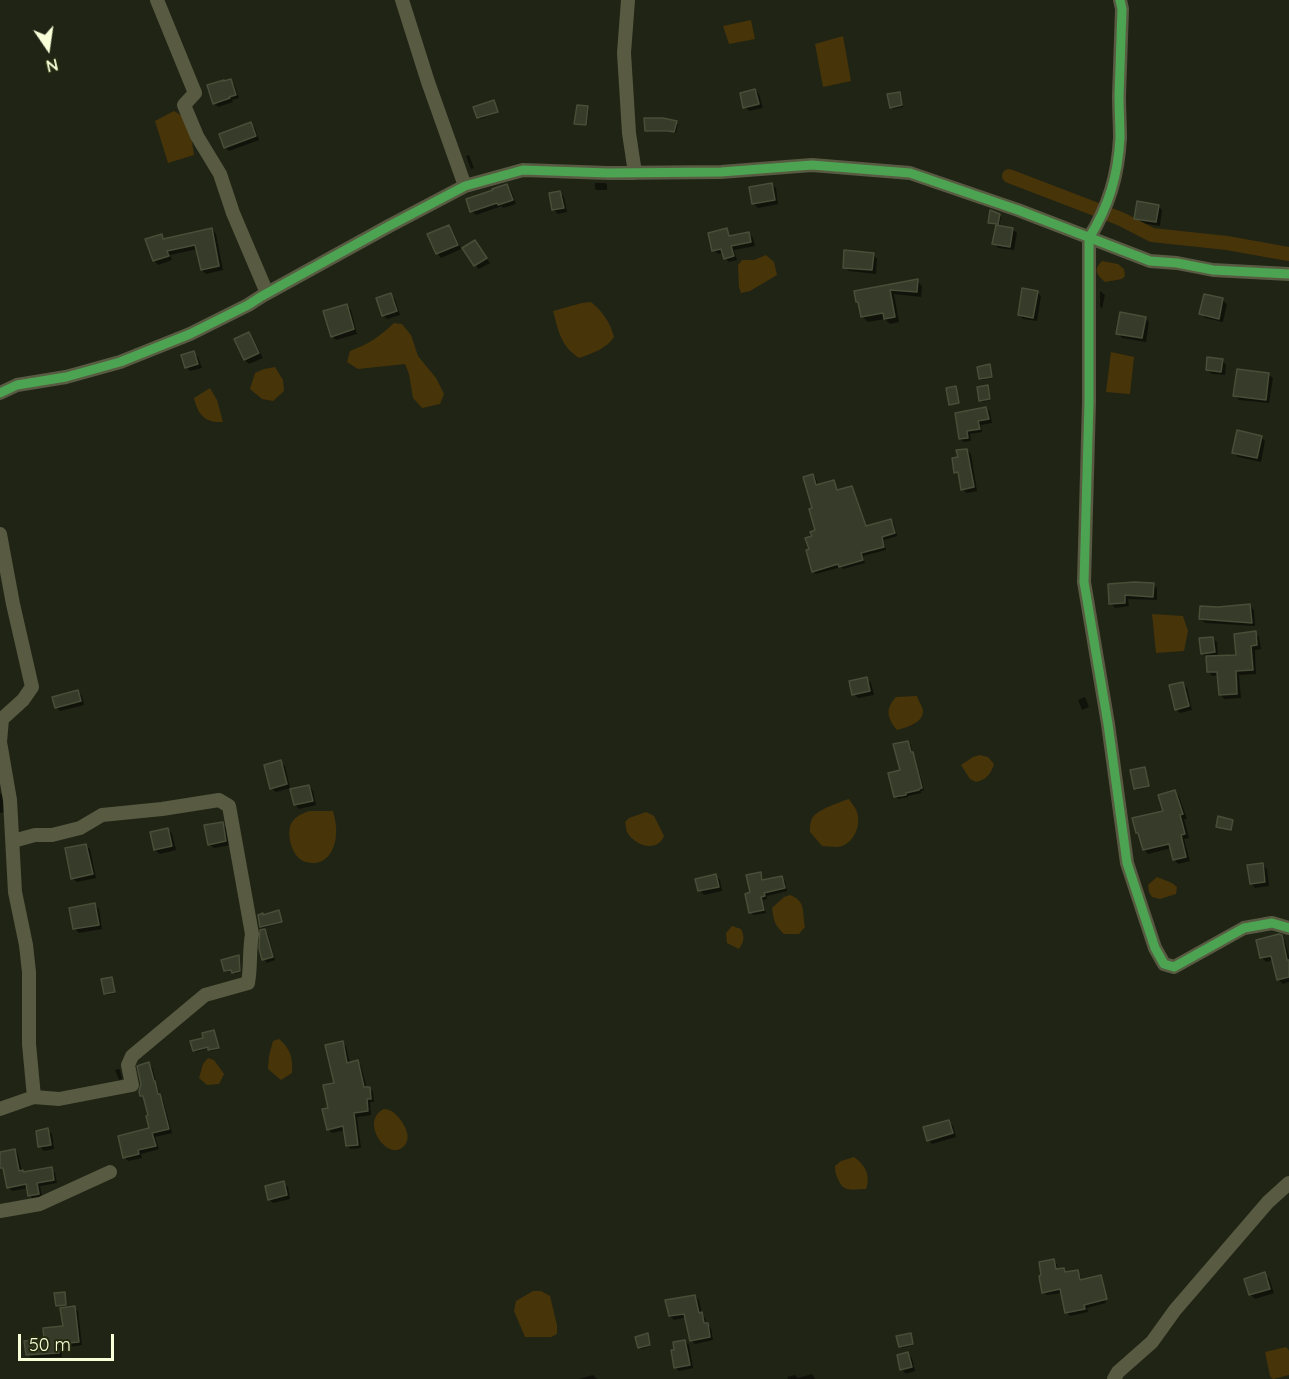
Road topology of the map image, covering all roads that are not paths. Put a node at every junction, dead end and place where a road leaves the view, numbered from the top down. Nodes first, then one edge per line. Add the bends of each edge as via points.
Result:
1 (157, 0) edge
2 (402, 0) edge
3 (628, 0) edge
4 (1120, 0) edge
5 (634, 169) junction
6 (465, 186) junction
7 (1089, 238) junction
8 (1289, 274) edge
9 (267, 293) junction
10 (0, 393) edge
11 (0, 534) edge
12 (13, 841) junction
13 (1289, 928) edge
14 (34, 1097) junction
15 (0, 1109) edge
16 (110, 1172) dead end
17 (1289, 1183) edge
18 (0, 1211) edge
19 (1114, 1379) edge

1 - 9 street via 195,93 184,105 220,174
2 - 6 street
3 - 5 street via 624,53
4 - 7 street via 1117,164 1110,196
5 - 6 street via 523,170
5 - 7 street via 721,172 812,165 910,173
6 - 9 street
7 - 8 street via 1150,261 1213,270
7 - 13 street via 1084,582 1127,863 1164,964 1174,967 1244,928 1272,923
9 - 10 street via 190,334 120,362 17,385
11 - 12 street via 32,687 2,719 0,742
12 - 14 street via 15,892 26,945
12 - 14 street via 80,828 102,815 219,800 229,806 252,934 248,983 206,995 132,1056 128,1065 132,1085 59,1099
14 - 15 street
16 - 18 street via 40,1204
17 - 19 street via 1268,1202 1152,1342

